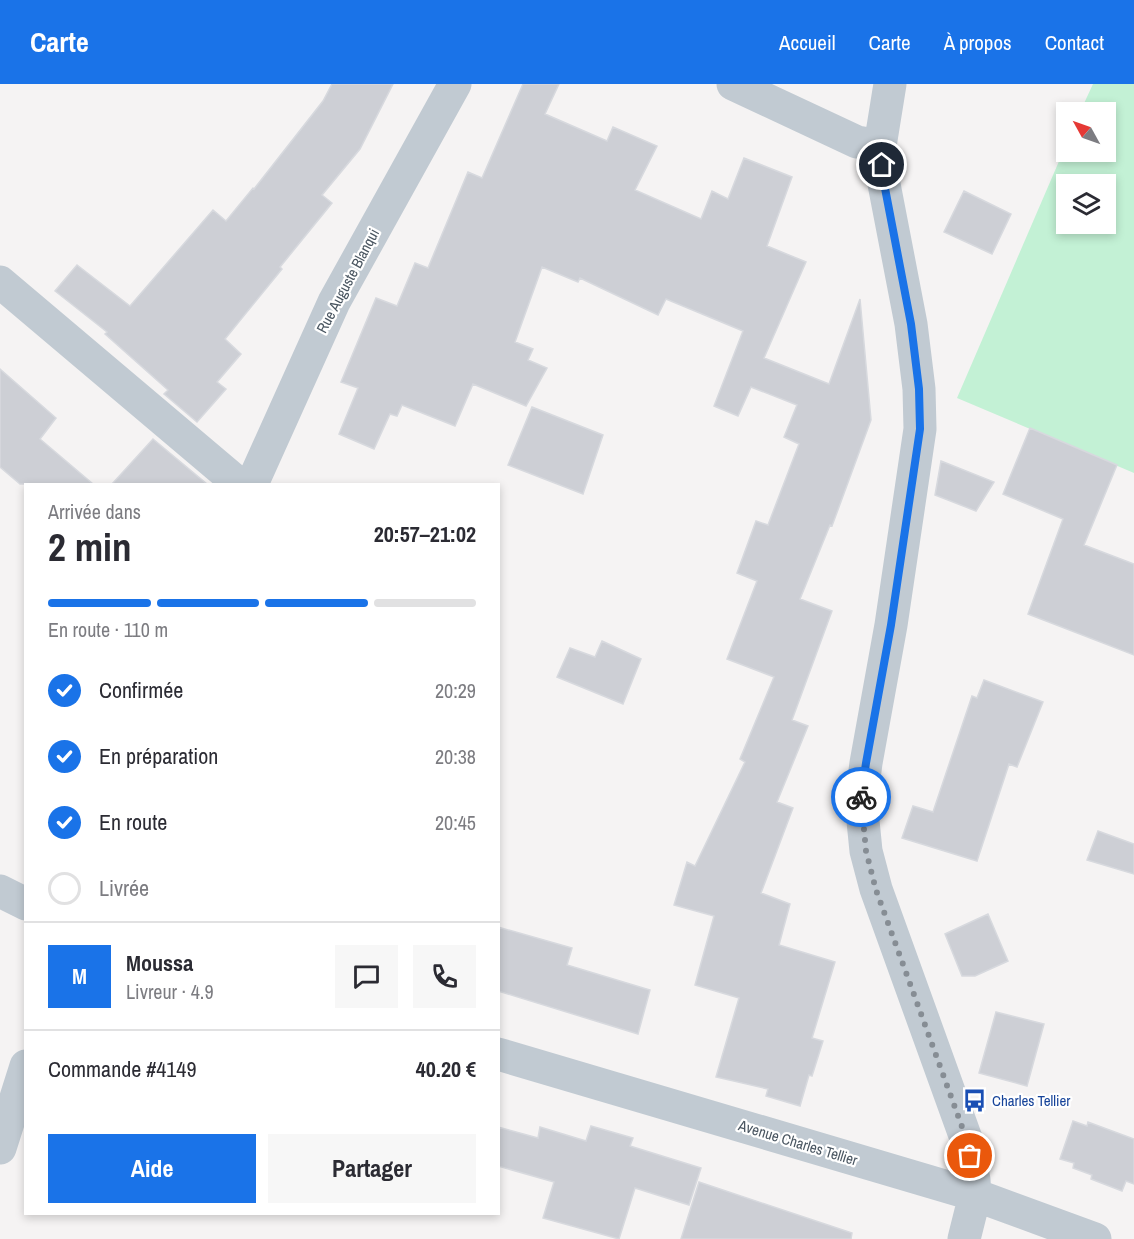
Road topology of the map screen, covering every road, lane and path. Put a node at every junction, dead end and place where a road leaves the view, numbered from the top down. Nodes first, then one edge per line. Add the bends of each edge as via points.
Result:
1 (455, 84) edge
2 (733, 84) edge
3 (890, 84) edge
4 (880, 146) junction
5 (0, 282) edge
6 (238, 483) edge
7 (252, 483) edge
8 (0, 891) edge
9 (24, 903) edge
10 (500, 1055) edge
11 (24, 1072) edge
12 (0, 1148) edge
13 (975, 1196) junction
14 (964, 1239) edge
15 (1095, 1239) edge

1 - 7 street, Rue Auguste Blanqui via 334,302
2 - 4 street via 857,142
3 - 4 street
4 - 13 street via 911,324 920,429 861,801 866,851 876,890 968,1144
5 - 6 street
8 - 9 street
10 - 13 street, Avenue Charles Tellier
11 - 12 street
13 - 14 street
13 - 15 street, Avenue Charles Tellier

